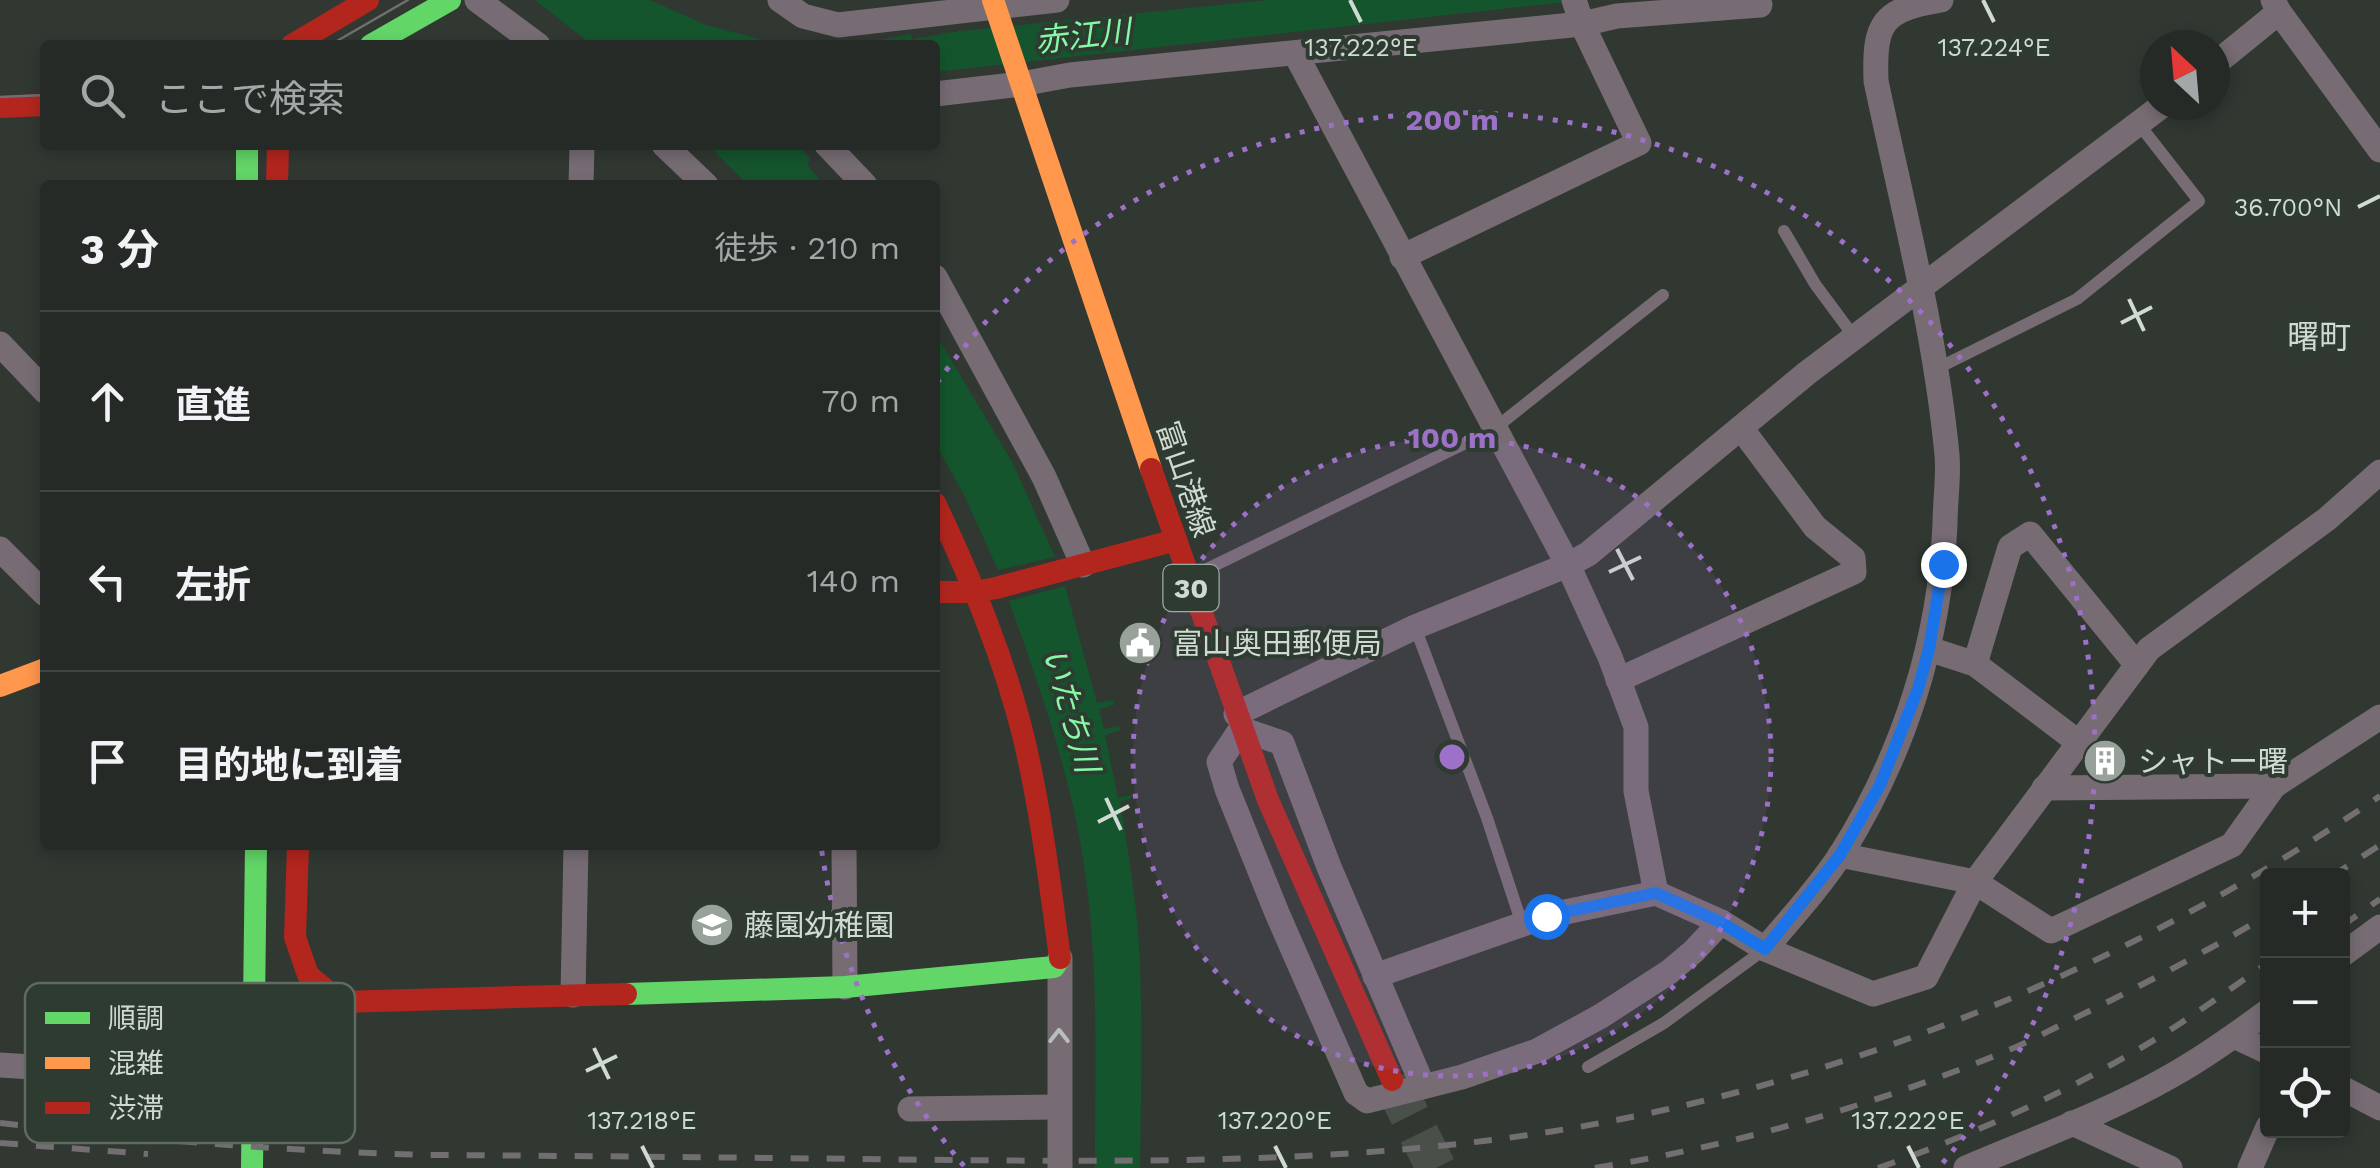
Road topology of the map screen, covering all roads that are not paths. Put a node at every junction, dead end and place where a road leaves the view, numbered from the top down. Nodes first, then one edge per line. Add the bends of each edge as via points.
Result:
1 (368, 0) edge
2 (450, 0) edge
3 (477, 0) edge
4 (780, 0) edge
5 (1057, 0) edge
6 (1941, 0) edge
7 (1760, 5) dead end
8 (2276, 6) edge
9 (996, 8) edge
10 (1578, 12) edge
11 (300, 40) edge
12 (380, 40) edge
13 (531, 40) edge
14 (2230, 50) edge
15 (1295, 53) junction
16 (1019, 77) junction
17 (940, 93) edge
18 (40, 105) edge
19 (0, 107) edge
20 (2143, 120) edge
21 (2138, 124) junction
22 (247, 150) edge
23 (278, 150) edge
24 (582, 150) edge
25 (669, 150) edge
26 (832, 150) edge
27 (2380, 150) edge
28 (247, 180) edge
29 (277, 180) edge
30 (582, 180) edge
31 (701, 180) edge
32 (860, 180) edge
33 (1784, 231) dead end
34 (1402, 257) junction
35 (940, 285) edge
36 (1920, 289) junction
37 (1662, 294) dead end
38 (1855, 338) junction
39 (8, 359) edge
40 (40, 363) edge
41 (1935, 370) junction
42 (40, 387) edge
43 (1741, 428) junction
44 (1494, 429) junction
45 (2380, 472) edge
46 (940, 513) edge
47 (1176, 540) junction
48 (0, 550) edge
49 (1568, 565) junction
50 (1079, 566) junction
51 (1188, 579) junction
52 (40, 589) edge
53 (985, 590) junction
54 (940, 592) edge
55 (1414, 628) junction
56 (1929, 649) junction
57 (1975, 664) junction
58 (2137, 664) junction
59 (40, 670) edge
60 (1618, 680) junction
61 (0, 686) edge
62 (2380, 717) edge
63 (1239, 722) junction
64 (2078, 742) junction
65 (2274, 786) junction
66 (2044, 788) junction
67 (256, 850) edge
68 (298, 850) edge
69 (576, 850) edge
70 (844, 850) edge
71 (1840, 855) junction
72 (1975, 882) junction
73 (1656, 893) junction
74 (1720, 922) junction
75 (1522, 924) junction
76 (2380, 927) edge
77 (1765, 949) junction
78 (2350, 949) edge
79 (1060, 958) junction
80 (1375, 976) junction
81 (254, 983) edge
82 (317, 983) edge
83 (844, 987) junction
84 (573, 995) junction
85 (355, 1002) edge
86 (2260, 1017) edge
87 (2234, 1036) junction
88 (2260, 1048) edge
89 (0, 1065) edge
90 (25, 1067) edge
91 (1588, 1067) dead end
92 (1392, 1080) tunnel mouth
93 (1423, 1086) junction
94 (2350, 1092) edge
95 (1059, 1107) junction
96 (910, 1108) dead end
97 (2380, 1108) edge
98 (2072, 1124) junction
99 (2263, 1138) edge
100 (252, 1143) edge
101 (252, 1168) edge
102 (1060, 1168) edge
103 (1966, 1168) edge
104 (2170, 1168) edge
105 (2250, 1168) edge

1 - 11 street
2 - 12 street
3 - 13 street
4 - 9 street via 803,16 838,25
5 - 9 street
6 - 36 street via 1906,6 1882,25 1875,50
7 - 10 street via 1617,16
8 - 14 street
8 - 27 street
9 - 16 street, 富山港線 / 30
10 - 15 street
10 - 34 street via 1639,143
15 - 16 street
15 - 34 street
16 - 17 street
16 - 47 street, 富山港線 / 30
18 - 19 street
20 - 21 street
21 - 36 street
21 - 41 lane via 2199,201 2077,299
22 - 28 street
23 - 29 street
24 - 30 street
25 - 31 street
26 - 32 street
33 - 38 lane
34 - 44 street
35 - 50 street via 1044,477
36 - 38 street
36 - 41 street
37 - 44 lane
38 - 43 street
39 - 40 street
39 - 42 street
41 - 56 street via 1947,459 1943,564
43 - 49 street
43 - 60 street via 1815,527 1853,558 1854,572
44 - 49 street
44 - 51 lane
45 - 58 street
46 - 53 street via 967,571
47 - 50 street
47 - 51 street, 富山港線 / 30
48 - 52 street
49 - 55 street
49 - 60 street
50 - 53 street
51 - 63 street, 富山港線 / 30
53 - 54 street
53 - 79 street via 1044,836
55 - 63 street
55 - 75 lane
56 - 57 street
56 - 71 street via 1880,785
57 - 58 street via 2010,547 2030,534
57 - 64 street
58 - 64 street
59 - 61 street
60 - 73 street via 1636,727 1636,792
62 - 65 street
63 - 80 street via 1282,744
63 - 92 street, 富山港線 / 30
63 - 93 street via 1218,762 1356,1092 1367,1101
64 - 66 street
65 - 66 street
65 - 72 street via 2232,845 2052,932
66 - 72 street
67 - 81 street
68 - 82 street via 295,938
69 - 84 street
70 - 83 street
71 - 72 street
71 - 77 street
72 - 77 street via 1926,976 1874,994
73 - 74 street
73 - 75 street
74 - 77 street
74 - 93 street via 1669,972 1601,1016 1537,1050
75 - 80 street
76 - 78 street
77 - 91 lane via 1664,1023
79 - 83 street via 1054,967
95 -> 79 street
80 - 93 street
83 - 84 street
84 - 85 street
86 - 87 street
87 - 88 street
87 - 98 street via 2170,1077
89 - 90 street
94 - 97 street
95 - 96 street
95 - 102 street
98 - 103 street
98 - 104 street
99 - 105 street
100 - 101 street

